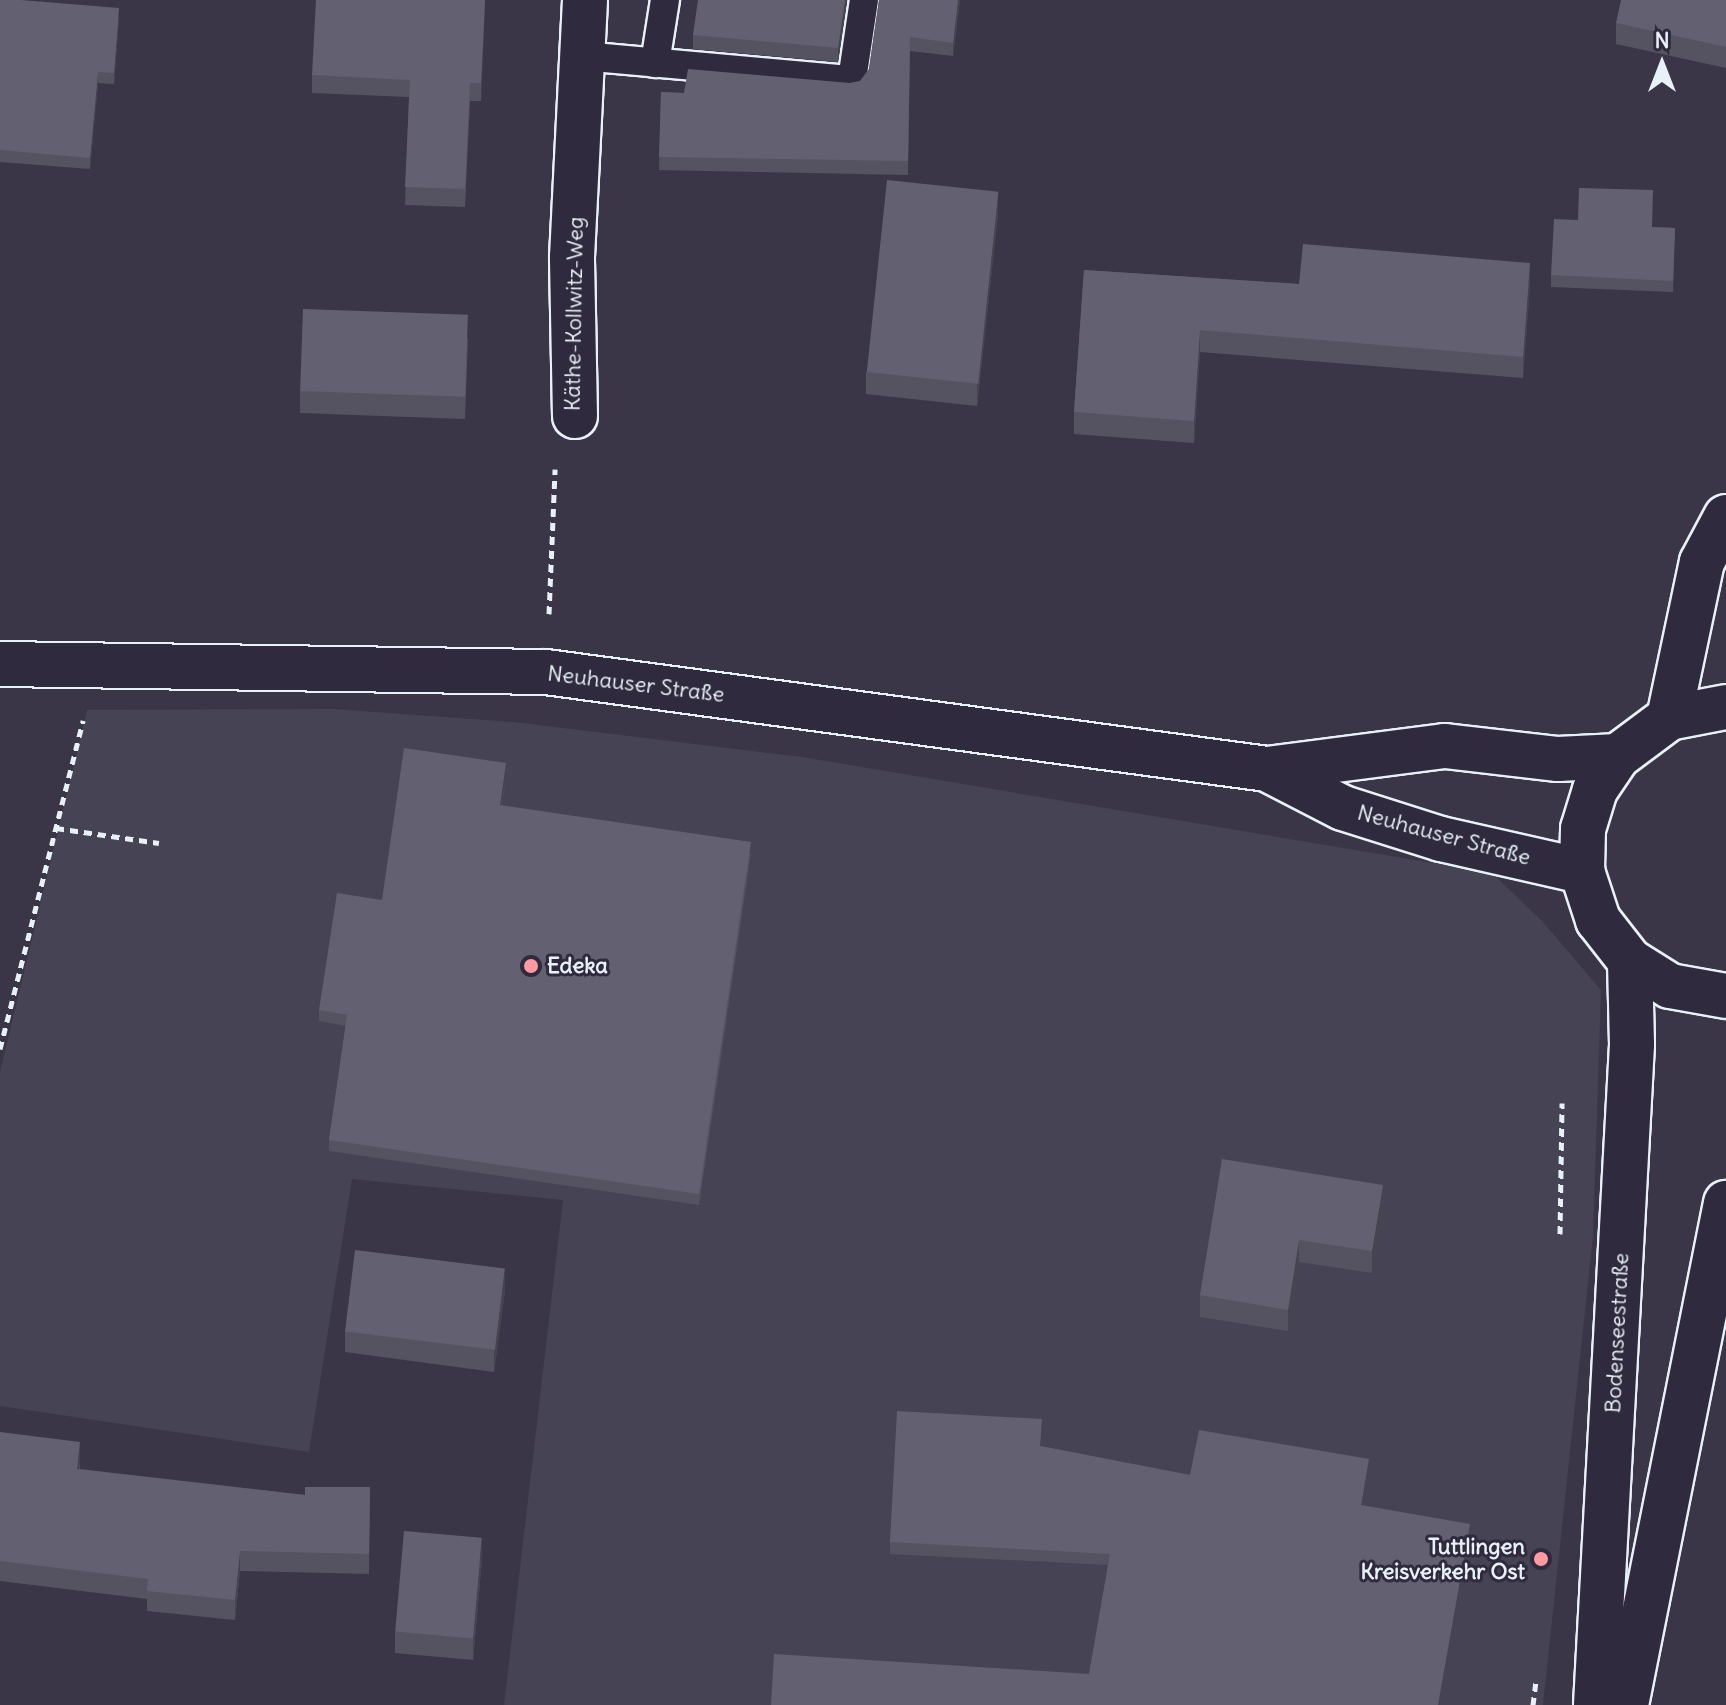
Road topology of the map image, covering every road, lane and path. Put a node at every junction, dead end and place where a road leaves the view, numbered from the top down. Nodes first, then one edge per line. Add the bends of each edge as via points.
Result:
1 (585, 0) edge
2 (665, 0) edge
3 (864, 0) edge
4 (582, 56) junction
5 (655, 63) junction
6 (575, 416) joint
7 (1726, 517) edge
8 (0, 664) edge
9 (98, 665) junction
10 (546, 672) junction
11 (1726, 707) edge
12 (1669, 718) junction
13 (1618, 756) junction
14 (1267, 769) junction
15 (56, 828) junction
16 (159, 843) dead end
17 (1582, 871) junction
18 (1630, 961) junction
19 (1726, 996) edge
20 (0, 1049) edge
21 (1726, 1203) edge
22 (1596, 1705) edge
23 (1626, 1705) edge

1 - 4 street, Käthe-Kollwitz-Weg
2 - 5 lane
3 - 5 lane via 852,80
4 - 5 lane
4 - 6 street, Käthe-Kollwitz-Weg via 572,257
6 - 10 path, Käthe-Kollwitz-Weg via 555,458
7 - 12 street via 1702,562
8 - 9 street, Neuhauser Straße
9 - 10 street, Neuhauser Straße
9 - 15 path
10 - 14 street, Neuhauser Straße
11 - 12 street
12 - 13 street
13 - 14 street, Neuhauser Straße via 1558,759 1445,746
13 - 17 street via 1595,790 1583,829
14 - 17 street, Neuhauser Straße via 1343,808 1441,839
15 - 16 path
15 - 20 path
17 - 18 street via 1598,920
18 - 19 street via 1670,986
18 - 22 street, Bodenseestraße via 1630,1109
21 - 23 street

